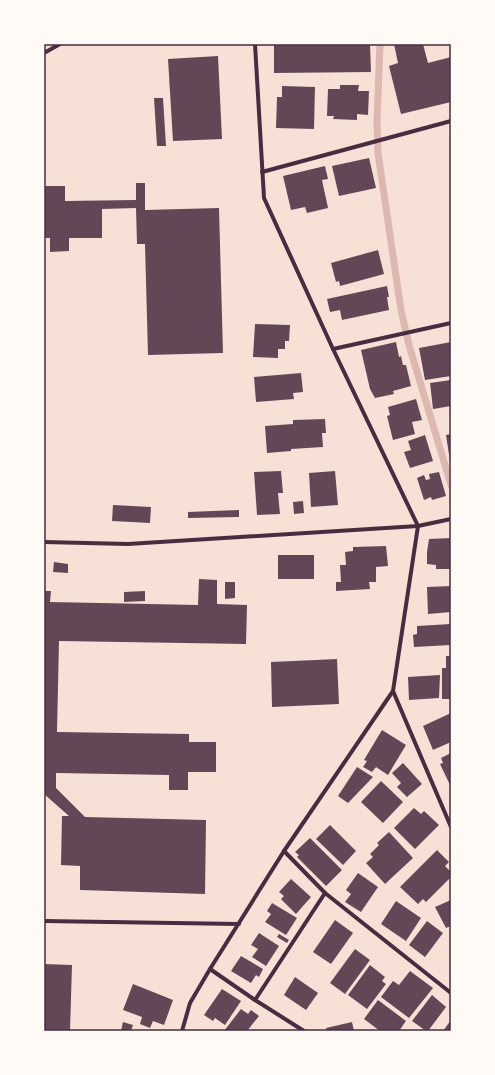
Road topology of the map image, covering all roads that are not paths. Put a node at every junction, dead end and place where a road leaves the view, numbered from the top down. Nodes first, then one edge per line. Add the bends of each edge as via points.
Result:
1 (60, 44) edge
2 (255, 44) edge
3 (44, 53) edge
4 (451, 121) edge
5 (262, 172) junction
6 (451, 324) edge
7 (333, 349) junction
8 (451, 519) edge
9 (418, 526) junction
10 (44, 542) edge
11 (393, 691) junction
12 (451, 827) edge
13 (284, 851) junction
14 (325, 893) junction
15 (44, 921) edge
16 (238, 924) junction
17 (210, 968) junction
18 (451, 993) edge
19 (255, 1000) junction
20 (182, 1031) edge
21 (304, 1031) edge

1 - 3 street
2 - 5 street
4 - 5 street
5 - 7 street via 264,198
6 - 7 street
7 - 9 street
8 - 9 street
9 - 10 street via 128,544
9 - 11 street
11 - 12 street
11 - 13 street
13 - 14 street
13 - 16 street
14 - 18 street
14 - 19 street
15 - 16 street
16 - 17 street
17 - 19 street
17 - 20 street via 190,1002
19 - 21 street

